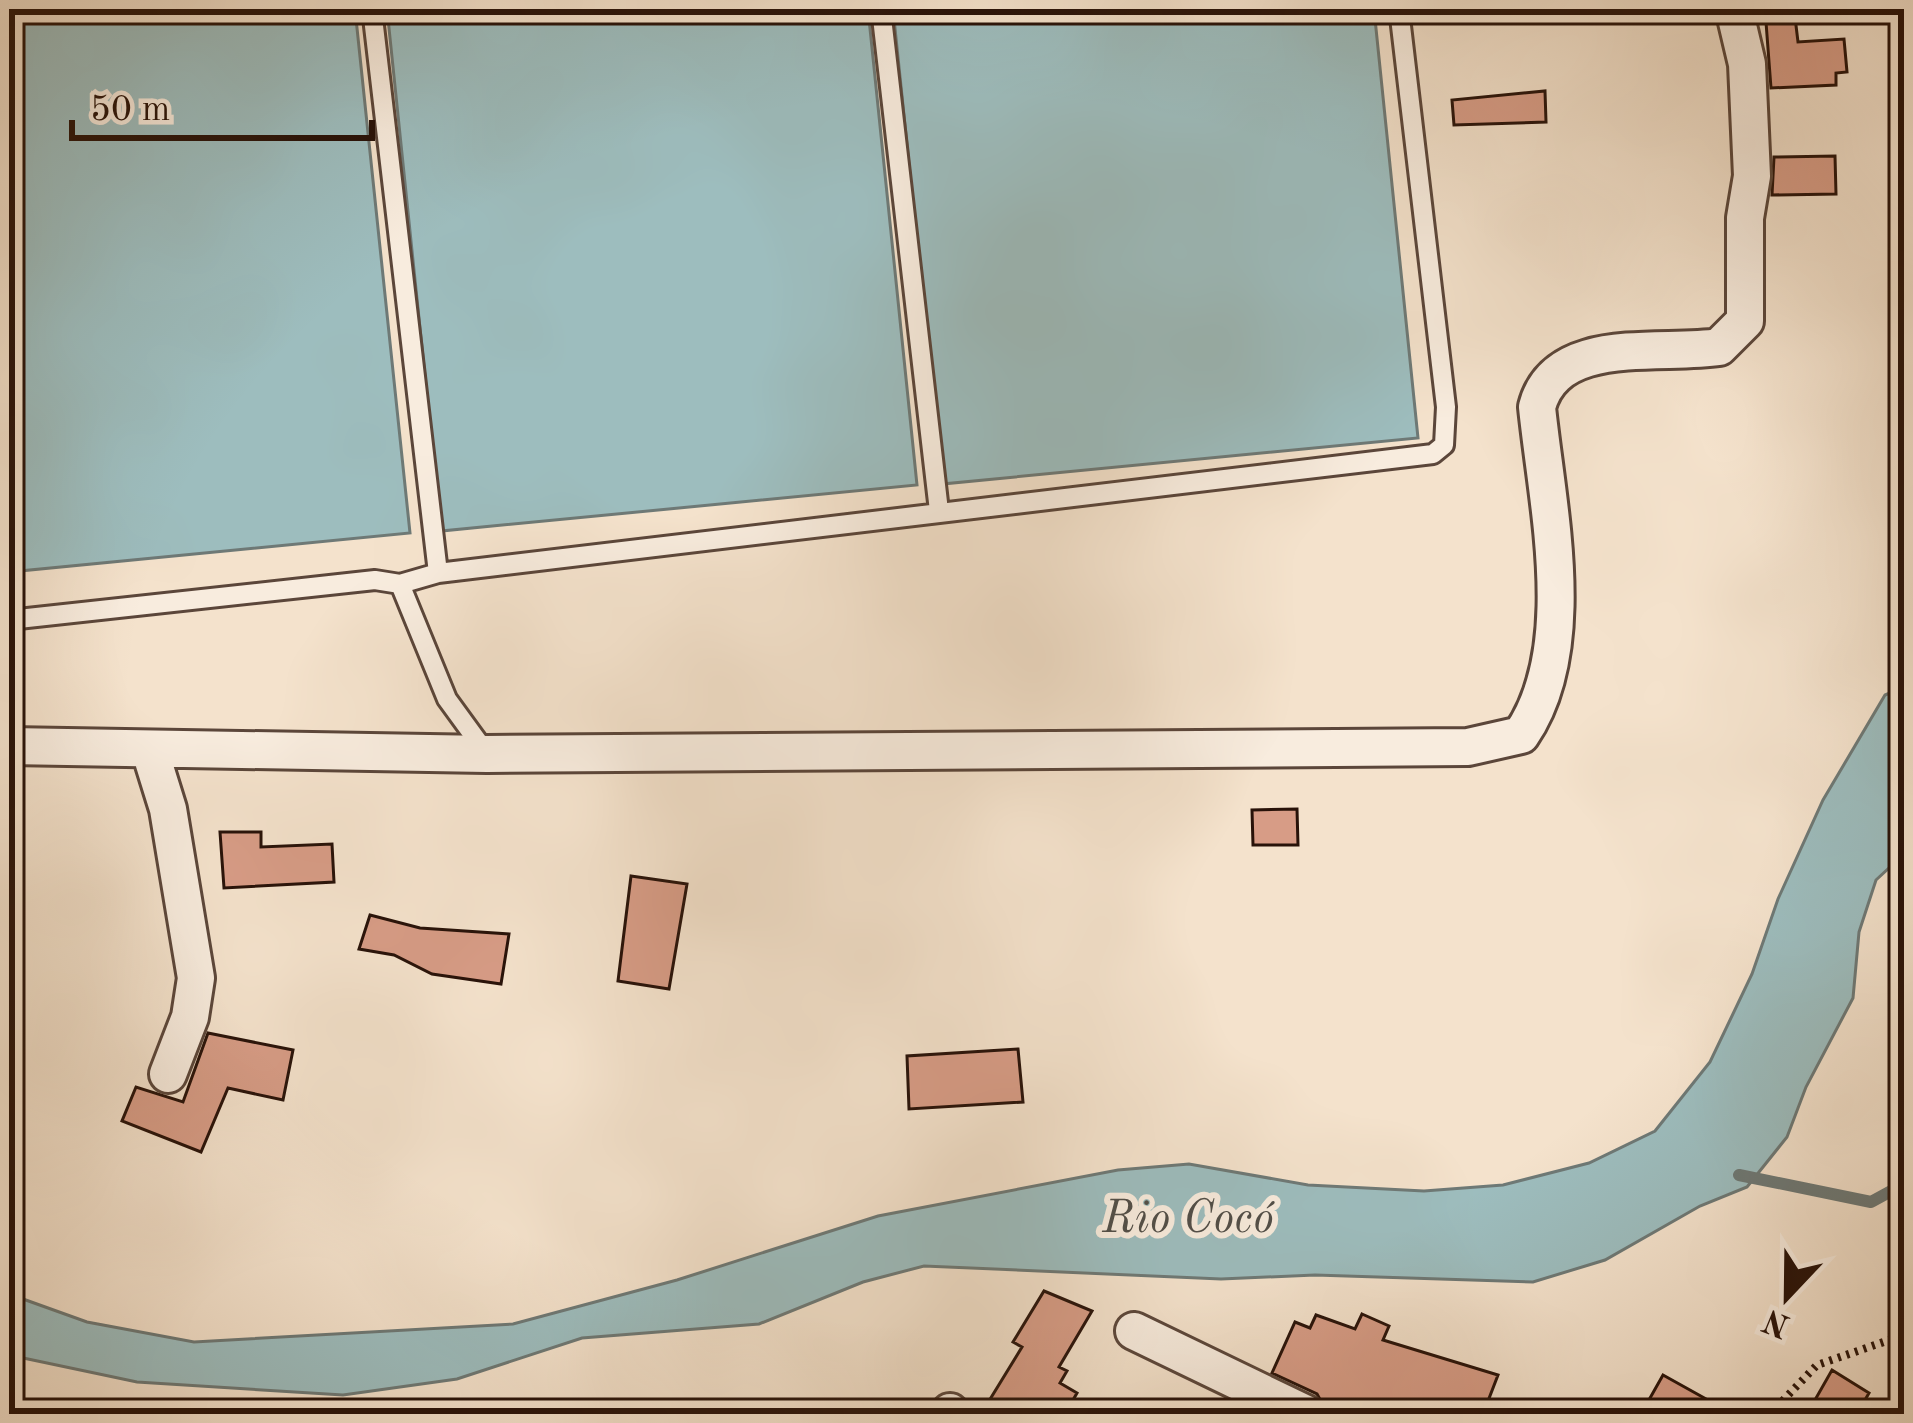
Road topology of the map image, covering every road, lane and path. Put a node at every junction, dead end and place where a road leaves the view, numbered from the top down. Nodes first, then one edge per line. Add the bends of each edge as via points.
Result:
1 (372, 9) edge
2 (881, 9) edge
3 (1399, 9) edge
4 (1734, 9) edge
5 (939, 511) junction
6 (438, 573) junction
7 (400, 584) junction
8 (9, 620) edge
9 (9, 746) edge
10 (150, 751) junction
11 (487, 754) junction
12 (168, 1074) dead end
13 (1134, 1331) dead end
14 (1904, 1335) edge
15 (1306, 1414) edge
16 (1771, 1414) edge

1 - 6 lane
2 - 5 lane
3 - 5 lane via 1438,316 1444,445 1433,454
4 - 11 street via 1747,64 1752,176 1745,321 1719,346 1562,365 1542,387 1537,407 1555,626 1550,673 1521,735 1468,747
5 - 6 lane
6 - 7 lane
7 - 8 lane via 375,580
7 - 11 lane via 448,699
9 - 10 street
10 - 11 street
10 - 12 street via 168,809 196,977
13 - 15 street
14 - 16 path via 1817,1365

